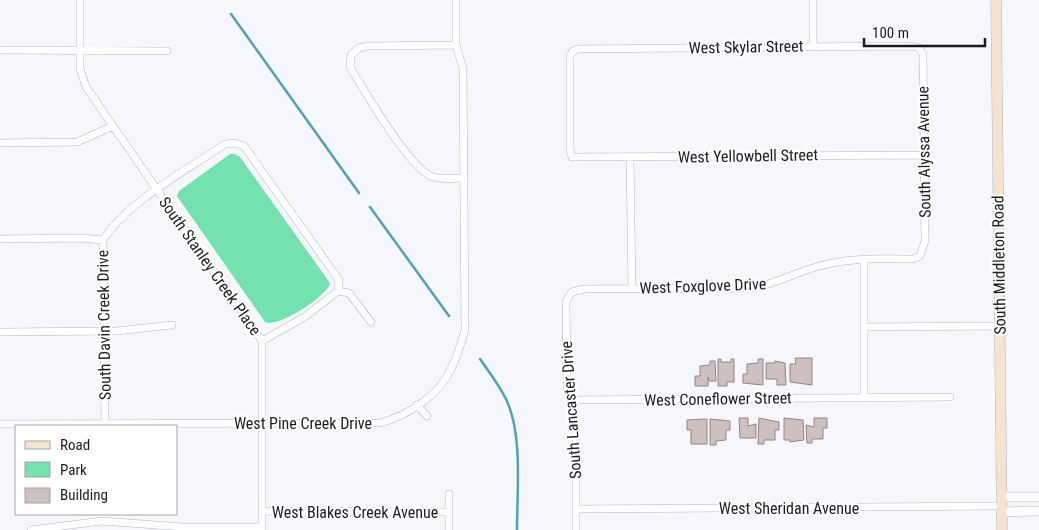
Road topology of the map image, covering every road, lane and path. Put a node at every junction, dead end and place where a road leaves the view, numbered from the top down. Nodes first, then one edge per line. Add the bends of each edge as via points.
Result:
1 (80, 0) edge
2 (456, 0) edge
3 (813, 0) edge
4 (996, 0) edge
5 (456, 45) junction
6 (813, 47) junction
7 (919, 48) joint
8 (0, 50) edge
9 (80, 50) junction
10 (167, 51) dead end
11 (113, 126) junction
12 (0, 143) edge
13 (924, 155) junction
14 (572, 157) joint
15 (630, 158) junction
16 (464, 178) junction
17 (157, 191) junction
18 (0, 239) edge
19 (103, 240) junction
20 (920, 256) joint
21 (864, 260) junction
22 (632, 289) junction
23 (338, 291) junction
24 (572, 292) joint
25 (371, 322) dead end
26 (172, 325) dead end
27 (999, 326) junction
28 (864, 327) junction
29 (0, 332) edge
30 (104, 332) junction
31 (262, 341) junction
32 (864, 397) junction
33 (950, 397) dead end
34 (571, 400) junction
35 (416, 405) junction
36 (427, 416) dead end
37 (262, 423) junction
38 (0, 424) edge
39 (105, 424) junction
40 (449, 494) dead end
41 (1039, 497) edge
42 (1001, 505) junction
43 (576, 509) junction
44 (262, 511) junction
45 (1039, 511) edge
46 (449, 512) junction
47 (262, 528) edge
48 (31, 530) edge
49 (449, 530) edge
50 (576, 530) edge
51 (1002, 530) edge

1 - 9 street, South Stanley Creek Place
2 - 5 street, West Pine Creek Drive
3 - 6 street
4 - 27 main road, South Middleton Road
5 - 16 street, West Pine Creek Drive via 463,69
5 - 16 street via 367,46 351,55 350,67 406,152 424,172 434,178
6 - 7 street, West Skylar Street
6 - 14 street, West Skylar Street via 572,51
7 - 13 street, South Alyssa Avenue via 923,54
8 - 9 street
9 - 10 street
9 - 11 street, South Stanley Creek Place via 80,69 86,87
11 - 12 street via 77,142
11 - 17 street, South Stanley Creek Place
13 - 15 street, West Yellowbell Street
13 - 20 street, South Alyssa Avenue via 925,241
14 - 15 street, West Yellowbell Street
15 - 22 street
16 - 35 street, West Pine Creek Drive via 465,330 452,369 433,395
17 - 19 street, South Davin Creek Drive via 112,225
17 - 23 street, South Stanley Creek Place via 225,144 244,146 339,280
17 - 31 street, South Stanley Creek Place
18 - 19 street
19 - 30 street, South Davin Creek Drive
20 - 21 street, West Foxglove Drive
21 - 22 street, West Foxglove Drive via 816,267 754,288
21 - 28 street
22 - 24 street, West Foxglove Drive
23 - 25 street via 349,293
23 - 31 street, South Stanley Creek Place via 306,316
24 - 34 street, South Lancaster Drive via 566,300 567,386
26 - 30 street
27 - 28 street
27 - 42 main road, South Middleton Road
28 - 32 street
29 - 30 street
30 - 39 street, South Davin Creek Drive
31 - 37 street, South Stanley Creek Place
32 - 33 street, West Coneflower Street
32 - 34 street, West Coneflower Street
34 - 43 street, South Lancaster Drive via 576,427
35 - 36 street
35 - 37 street, West Pine Creek Drive via 394,419 380,423
37 - 39 street, West Pine Creek Drive
37 - 44 street, South Stanley Creek Place
38 - 39 street, West Pine Creek Drive
40 - 46 street, West Blakes Creek Avenue
41 - 42 street
42 - 43 street, West Sheridan Avenue
42 - 45 street
42 - 51 main road, South Middleton Road
43 - 50 street, South Lancaster Drive
44 - 46 street, West Blakes Creek Avenue
44 - 47 street, South Stanley Creek Place
46 - 49 street, West Blakes Creek Avenue
47 - 48 street via 183,527 102,520

